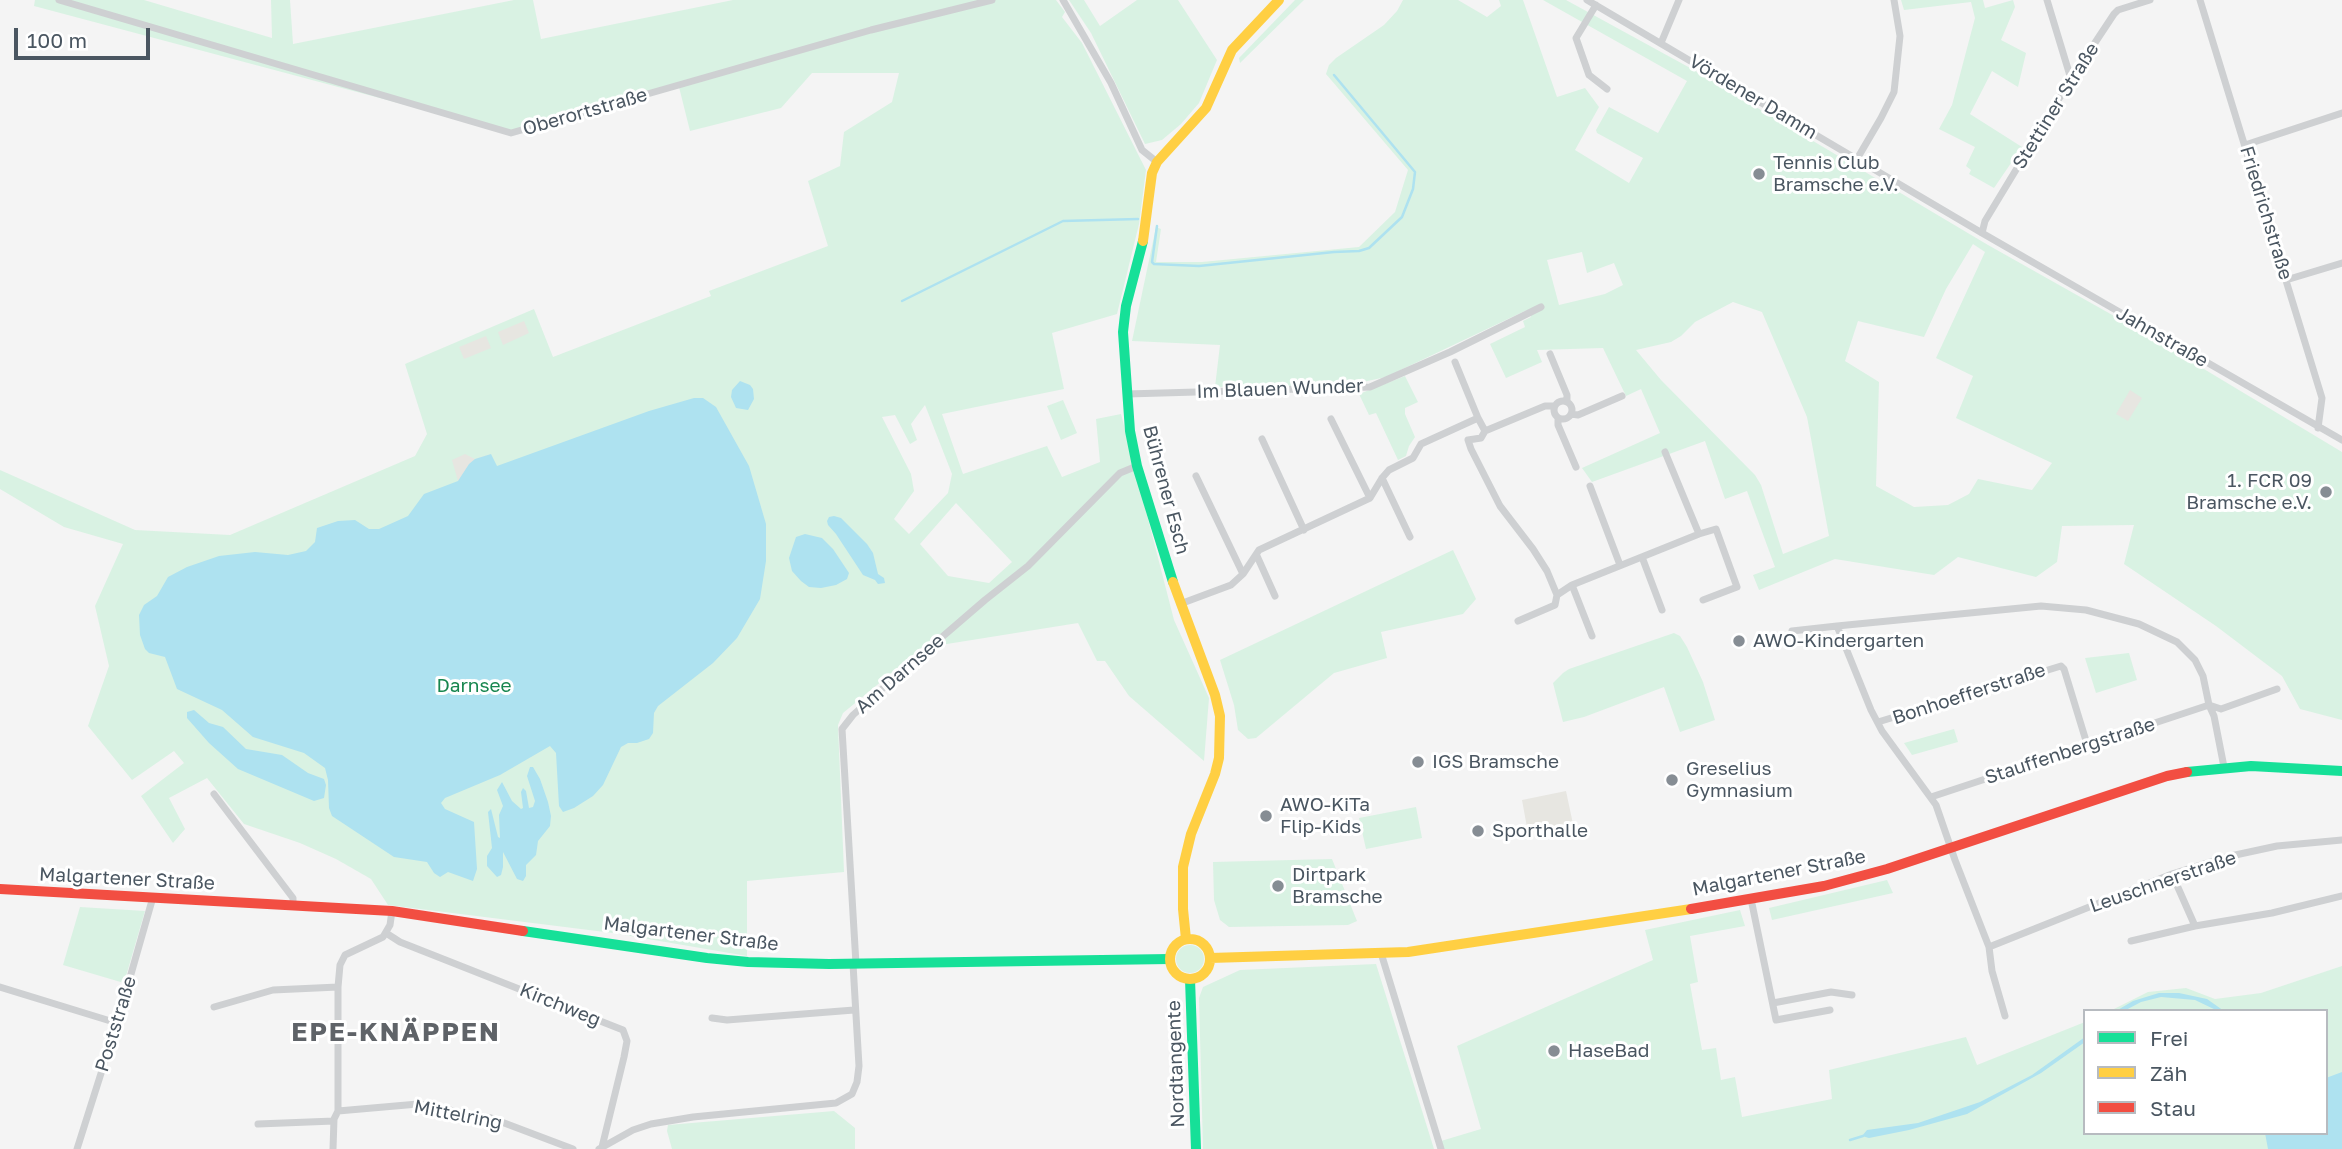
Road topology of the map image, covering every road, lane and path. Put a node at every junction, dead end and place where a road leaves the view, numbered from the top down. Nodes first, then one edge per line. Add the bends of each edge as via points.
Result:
1 (59, 0) edge
2 (992, 0) edge
3 (1063, 0) edge
4 (1279, 0) edge
5 (1587, 0) edge
6 (1679, 0) edge
7 (1894, 0) edge
8 (2047, 0) edge
9 (2150, 0) edge
10 (2200, 0) edge
11 (1595, 5) junction
12 (1661, 43) junction
13 (2071, 79) junction
14 (1607, 89) dead end
15 (2342, 113) edge
16 (2245, 145) junction
17 (1857, 159) junction
18 (1157, 162) junction
19 (1982, 233) junction
20 (2342, 263) edge
21 (2286, 280) junction
22 (1541, 307) dead end
23 (1550, 354) dead end
24 (1455, 362) dead end
25 (1127, 394) junction
26 (1622, 396) dead end
27 (1567, 401) junction
28 (1554, 406) junction
29 (1571, 414) junction
30 (1479, 418) junction
31 (1558, 418) junction
32 (1331, 419) dead end
33 (1459, 428) junction
34 (2318, 428) junction
35 (1485, 431) junction
36 (1262, 439) dead end
37 (1468, 440) junction
38 (2342, 440) edge
39 (1665, 452) dead end
40 (1137, 466) junction
41 (1576, 467) dead end
42 (1196, 476) dead end
43 (1382, 478) junction
44 (1590, 486) dead end
45 (1370, 498) junction
46 (1304, 530) junction
47 (1699, 534) junction
48 (1410, 537) dead end
49 (1257, 556) junction
50 (1642, 557) junction
51 (1620, 565) junction
52 (1243, 575) junction
53 (1572, 585) junction
54 (1557, 595) junction
55 (1275, 596) dead end
56 (1703, 600) dead end
57 (1180, 604) junction
58 (1662, 610) dead end
59 (1518, 621) dead end
60 (1837, 626) junction
61 (1792, 631) dead end
62 (1592, 636) dead end
63 (2277, 689) dead end
64 (2209, 705) junction
65 (1878, 722) junction
66 (2087, 744) junction
67 (2224, 766) junction
68 (2342, 771) edge
69 (214, 794) dead end
70 (1931, 797) junction
71 (2342, 840) edge
72 (1951, 848) junction
73 (2172, 874) junction
74 (0, 889) edge
75 (2342, 896) edge
76 (153, 897) junction
77 (1751, 899) junction
78 (293, 905) junction
79 (392, 911) junction
80 (2195, 926) junction
81 (386, 933) junction
82 (1186, 939) junction
83 (2131, 941) dead end
84 (1989, 947) junction
85 (1381, 953) junction
86 (1210, 958) junction
87 (1170, 959) junction
88 (854, 964) junction
89 (1190, 979) junction
90 (0, 987) edge
91 (338, 987) junction
92 (1852, 995) dead end
93 (1773, 1003) junction
94 (214, 1007) dead end
95 (854, 1010) junction
96 (1830, 1010) dead end
97 (2005, 1016) dead end
98 (712, 1018) dead end
99 (117, 1023) junction
100 (338, 1111) junction
101 (334, 1122) junction
102 (258, 1124) dead end
103 (600, 1148) edge
104 (77, 1149) edge
105 (333, 1149) edge
106 (573, 1149) edge
107 (1196, 1149) edge
108 (1440, 1149) edge

1 - 2 street, Oberortstraße via 512,133
3 - 18 street via 1111,83 1142,150
4 - 18 street via 1232,51 1206,108
5 - 11 street, Vördener Damm
6 - 12 street
7 - 17 street via 1900,36 1894,92
8 - 13 street
9 - 13 street, Stettiner Straße via 2118,10
10 - 16 street, Friedrichstraße
11 - 12 street, Vördener Damm
11 - 14 street via 1576,38 1589,75
12 - 17 street, Vördener Damm
13 - 19 street, Stettiner Straße
15 - 16 street
16 - 21 street, Friedrichstraße
17 - 19 street, Vördener Damm
18 - 25 street, Bührener Esch via 1125,319
19 - 34 street, Jahnstraße
20 - 21 street
21 - 34 street, Friedrichstraße via 2322,398
22 - 25 street, Im Blauen Wunder via 1370,387
23 - 27 street
24 - 30 street
25 - 40 street, Bührener Esch
26 - 29 street
27 - 28 street
27 - 29 street
28 - 31 street
28 - 35 street
29 - 31 street
30 - 33 street
30 - 35 street
31 - 41 street
32 - 45 street
33 - 37 street
33 - 43 street via 1420,444 1413,458
34 - 38 street, Jahnstraße
35 - 37 street via 1481,438
36 - 46 street
37 - 54 street via 1500,506 1533,549
39 - 47 street
40 - 57 street, Bührener Esch
40 - 88 street, Am Darnsee via 1120,473 1028,566 881,690 842,729
42 - 52 street
43 - 45 street
43 - 48 street
44 - 51 street
45 - 46 street
46 - 49 street via 1259,550
47 - 50 street
47 - 56 street via 1716,529 1737,587
49 - 52 street
49 - 55 street
50 - 51 street
50 - 58 street
51 - 53 street
52 - 57 street via 1231,585
53 - 54 street
53 - 62 street
54 - 59 street via 1555,605
57 - 82 street, Bührener Esch via 1215,695 1221,736 1215,774 1183,867
60 - 61 street
60 - 64 street via 2041,606 2086,610 2139,624 2177,642 2195,660
60 - 65 street
63 - 64 street, Stauffenbergstraße via 2221,709
64 - 66 street, Stauffenbergstraße
64 - 67 street
65 - 66 street, Bonhoefferstraße via 2061,666
65 - 70 street
66 - 70 street, Stauffenbergstraße
67 - 68 street, Malgartener Straße
67 - 72 street, Malgartener Straße via 2168,776
69 - 78 street via 293,898
70 - 72 street
71 - 73 street, Leuschnerstraße via 2277,846
72 - 77 street, Malgartener Straße via 1824,886
72 - 84 street
73 - 80 street
73 - 84 street, Leuschnerstraße
74 - 76 street, Malgartener Straße
75 - 80 street
76 - 78 street, Malgartener Straße
76 - 99 street, Poststraße
77 - 85 street, Malgartener Straße via 1490,941
77 - 93 street
78 - 79 street, Malgartener Straße
79 - 81 street
79 - 88 street, Malgartener Straße via 707,958
80 - 83 street
81 - 91 street via 345,955
81 - 103 street, Kirchweg via 400,943 623,1030 626,1049
82 - 86 street via 1202,943
82 - 87 street via 1174,946
84 - 97 street
85 - 86 street, Malgartener Straße
85 - 108 street
86 - 89 street via 1204,973
87 - 88 street, Malgartener Straße
87 - 89 street via 1174,971
88 - 95 street
89 - 107 street, Nordtangente
90 - 99 street
91 - 94 street via 273,990
91 - 100 street
92 - 93 street via 1831,992
93 - 96 street via 1776,1020
95 - 98 street
95 - 103 street via 858,1082 852,1094 836,1103 651,1124
99 - 104 street, Poststraße
100 - 101 street
100 - 106 street, Mittelring via 418,1104 491,1118
101 - 102 street
101 - 105 street

